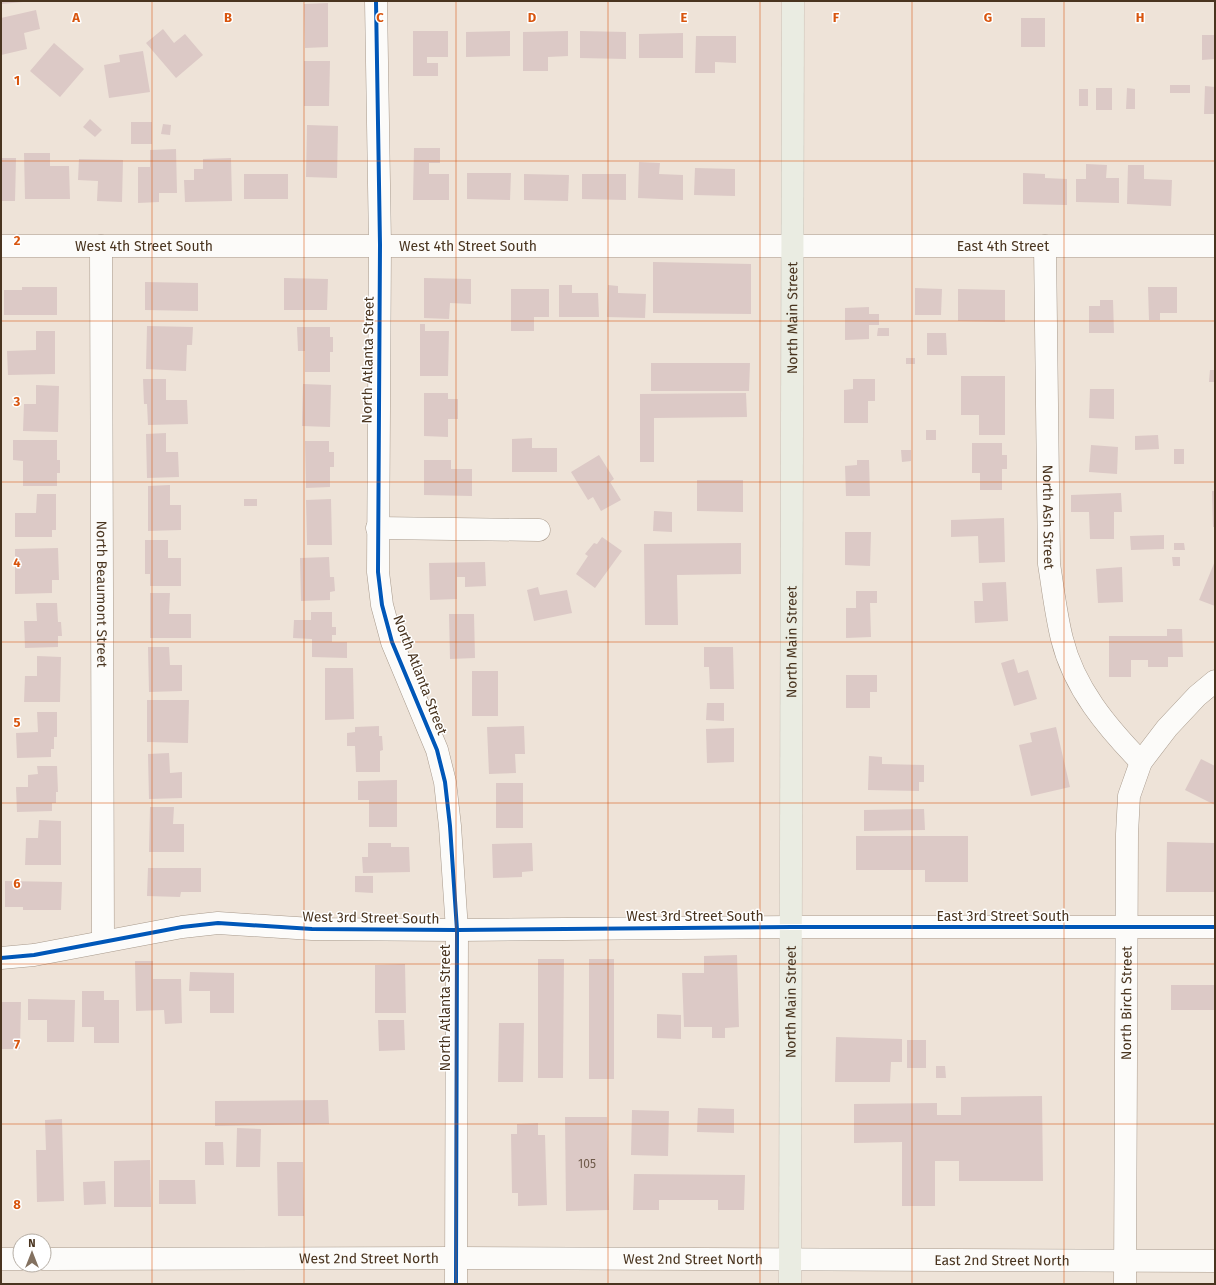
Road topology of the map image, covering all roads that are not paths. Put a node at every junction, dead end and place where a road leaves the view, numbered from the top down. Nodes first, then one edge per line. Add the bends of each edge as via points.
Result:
1 (376, 1) edge
2 (793, 1) edge
3 (380, 245) junction
4 (1, 246) edge
5 (101, 246) junction
6 (792, 246) junction
7 (1045, 246) junction
8 (1215, 246) edge
9 (377, 528) junction
10 (539, 530) dead end
11 (1215, 681) edge
12 (1141, 762) junction
13 (792, 927) junction
14 (1126, 927) junction
15 (1215, 927) edge
16 (457, 930) junction
17 (103, 941) junction
18 (1, 958) edge
19 (456, 1258) junction
20 (12, 1259) edge
21 (52, 1259) edge
22 (790, 1259) junction
23 (1, 1260) edge
24 (1125, 1260) junction
25 (1215, 1261) edge
26 (456, 1284) edge
27 (790, 1284) edge
28 (1125, 1284) edge

1 - 3 street, North Atlanta Street
2 - 6 main road, North Main Street
3 - 5 street, West 4th Street South
3 - 6 street, West 4th Street South
3 - 9 street, North Atlanta Street
4 - 5 street, West 4th Street South
5 - 17 street, North Beaumont Street
6 - 7 street, East 4th Street
6 - 13 main road, North Main Street
7 - 8 street, East 4th Street
7 - 12 street, North Ash Street via 1049,564 1055,604 1062,640 1075,675 1093,707
9 - 10 street
9 - 16 street, North Atlanta Street via 382,606 392,642 437,750 445,782
11 - 12 street, North Birch Street via 1167,728
12 - 14 street, North Birch Street via 1129,796
13 - 14 street, East 3rd Street South
13 - 16 street, West 3rd Street South
13 - 22 main road, North Main Street
14 - 15 street, East 3rd Street South
14 - 24 street, North Birch Street
16 - 17 street, West 3rd Street South via 312,929 218,923
16 - 19 street, North Atlanta Street
17 - 18 street, West 3rd Street South via 34,955
19 - 21 street, West 2nd Street North
19 - 22 street, West 2nd Street North
19 - 26 street, North Atlanta Street
20 - 23 street
22 - 24 street, East 2nd Street North
22 - 27 main road, North Main Street
24 - 25 street, East 2nd Street North
24 - 28 street, North Birch Street

